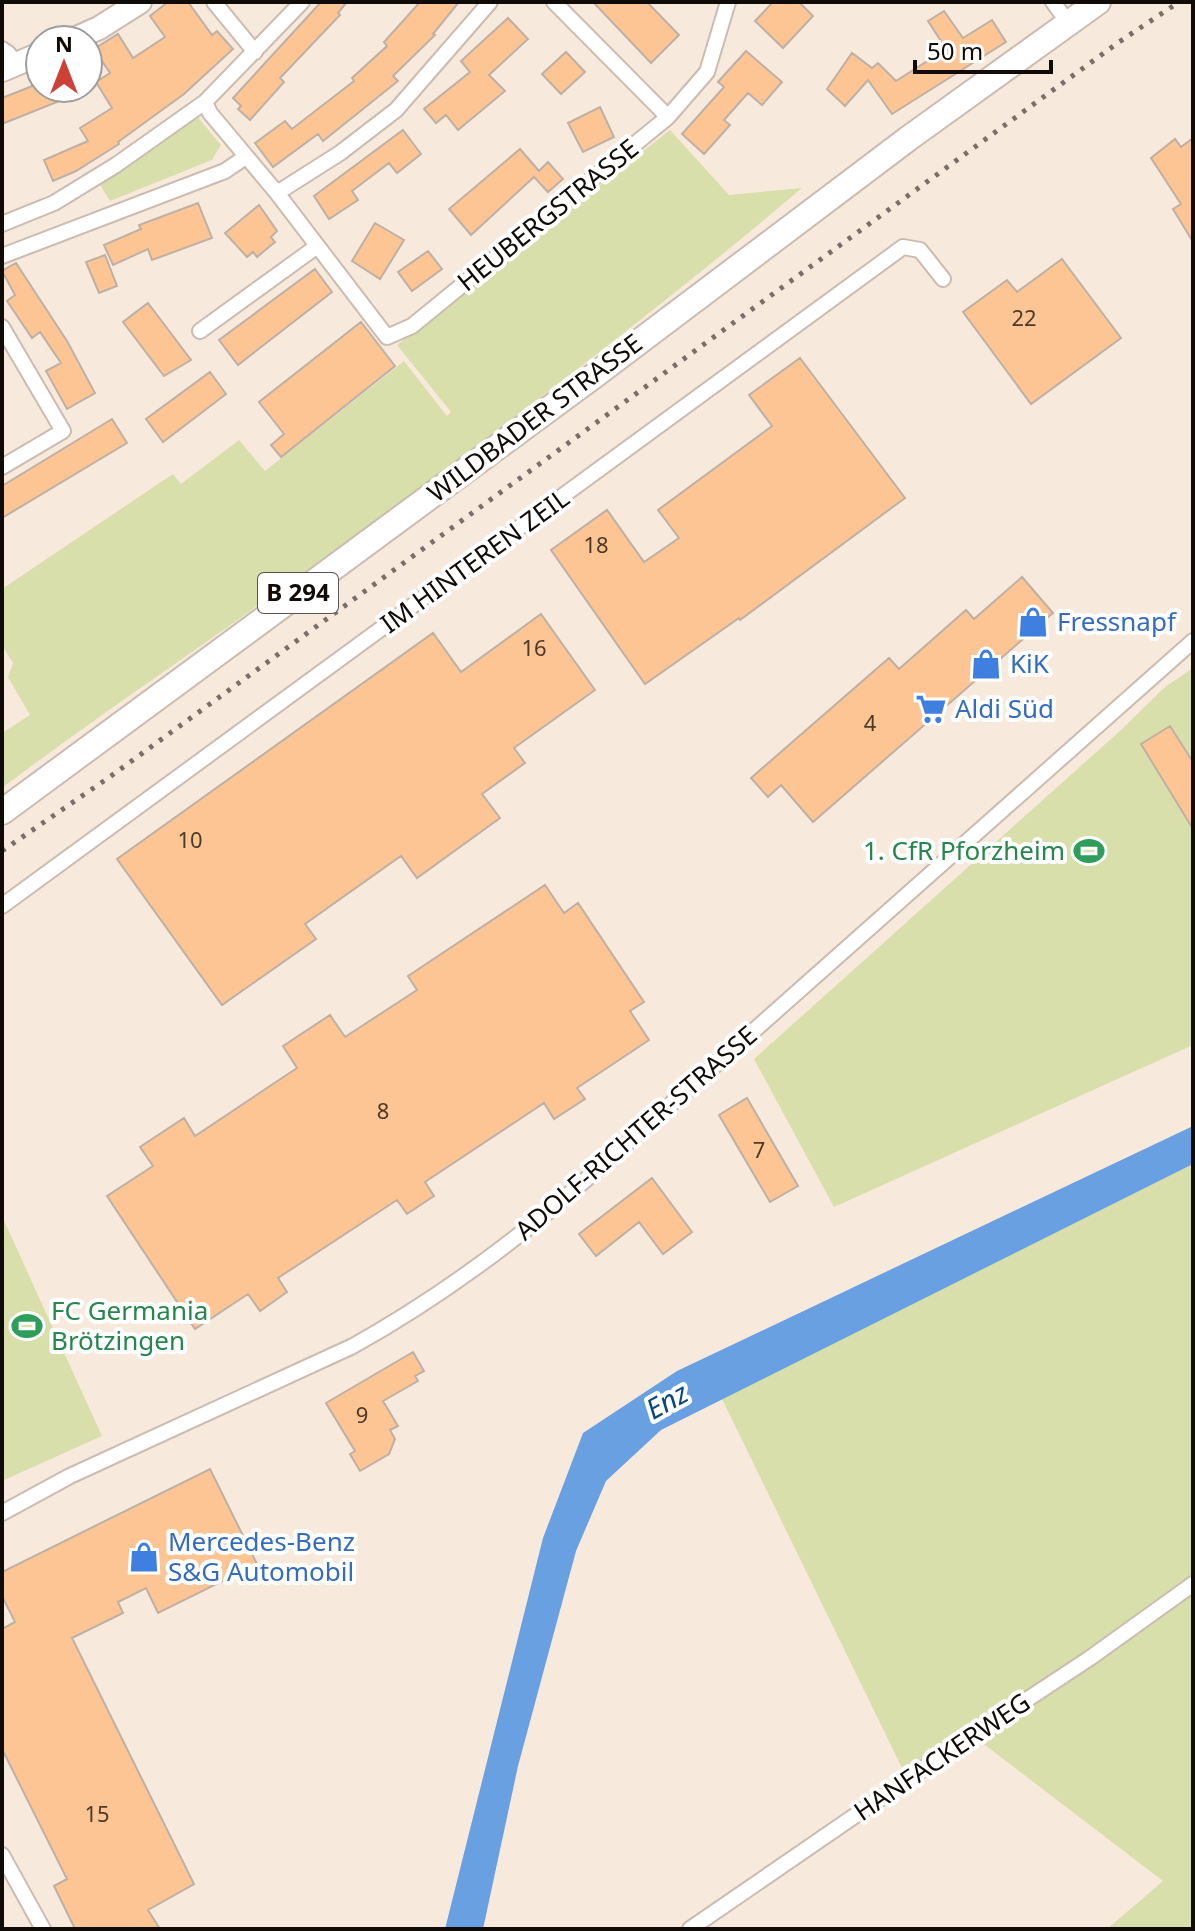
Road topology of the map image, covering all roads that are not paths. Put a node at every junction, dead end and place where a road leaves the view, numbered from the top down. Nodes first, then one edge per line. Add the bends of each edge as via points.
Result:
1 (140, 2) edge
2 (214, 2) edge
3 (302, 2) edge
4 (490, 2) edge
5 (554, 2) edge
6 (728, 2) edge
7 (1053, 2) edge
8 (1098, 2) edge
9 (1069, 24) junction
10 (104, 25) edge
11 (255, 52) junction
12 (205, 102) junction
13 (668, 117) junction
14 (244, 158) junction
15 (277, 193) junction
16 (2, 224) edge
17 (316, 247) junction
18 (2, 256) edge
19 (943, 279) dead end
20 (2, 327) edge
21 (200, 331) dead end
22 (6, 343) edge
23 (2, 467) edge
24 (1193, 641) edge
25 (2, 812) edge
26 (2, 906) edge
27 (2, 1513) edge
28 (1193, 1584) edge
29 (2, 1855) edge
30 (43, 1929) edge
31 (690, 1929) edge

1 - 10 main road
2 - 11 street
3 - 11 street
4 - 15 street via 396,110
5 - 13 street
6 - 13 street via 707,72
7 - 9 street
8 - 9 main road, WILDBADER STRASSE / B 294
9 - 25 main road, WILDBADER STRASSE / B 294
11 - 12 street
12 - 14 street, HEUBERGSTRASSE
12 - 16 street via 67,196
13 - 17 street, HEUBERGSTRASSE via 412,326 387,337
14 - 15 street, HEUBERGSTRASSE
14 - 18 street via 225,171
15 - 17 street, HEUBERGSTRASSE
17 - 21 street
19 - 26 street, IM HINTEREN ZEIL via 920,250 903,247
20 - 22 street
22 - 23 street via 63,431
24 - 27 street, ADOLF-RICHTER-STRASSE via 496,1255 353,1346 70,1476
28 - 31 street, HANFACKERWEG
29 - 30 street

